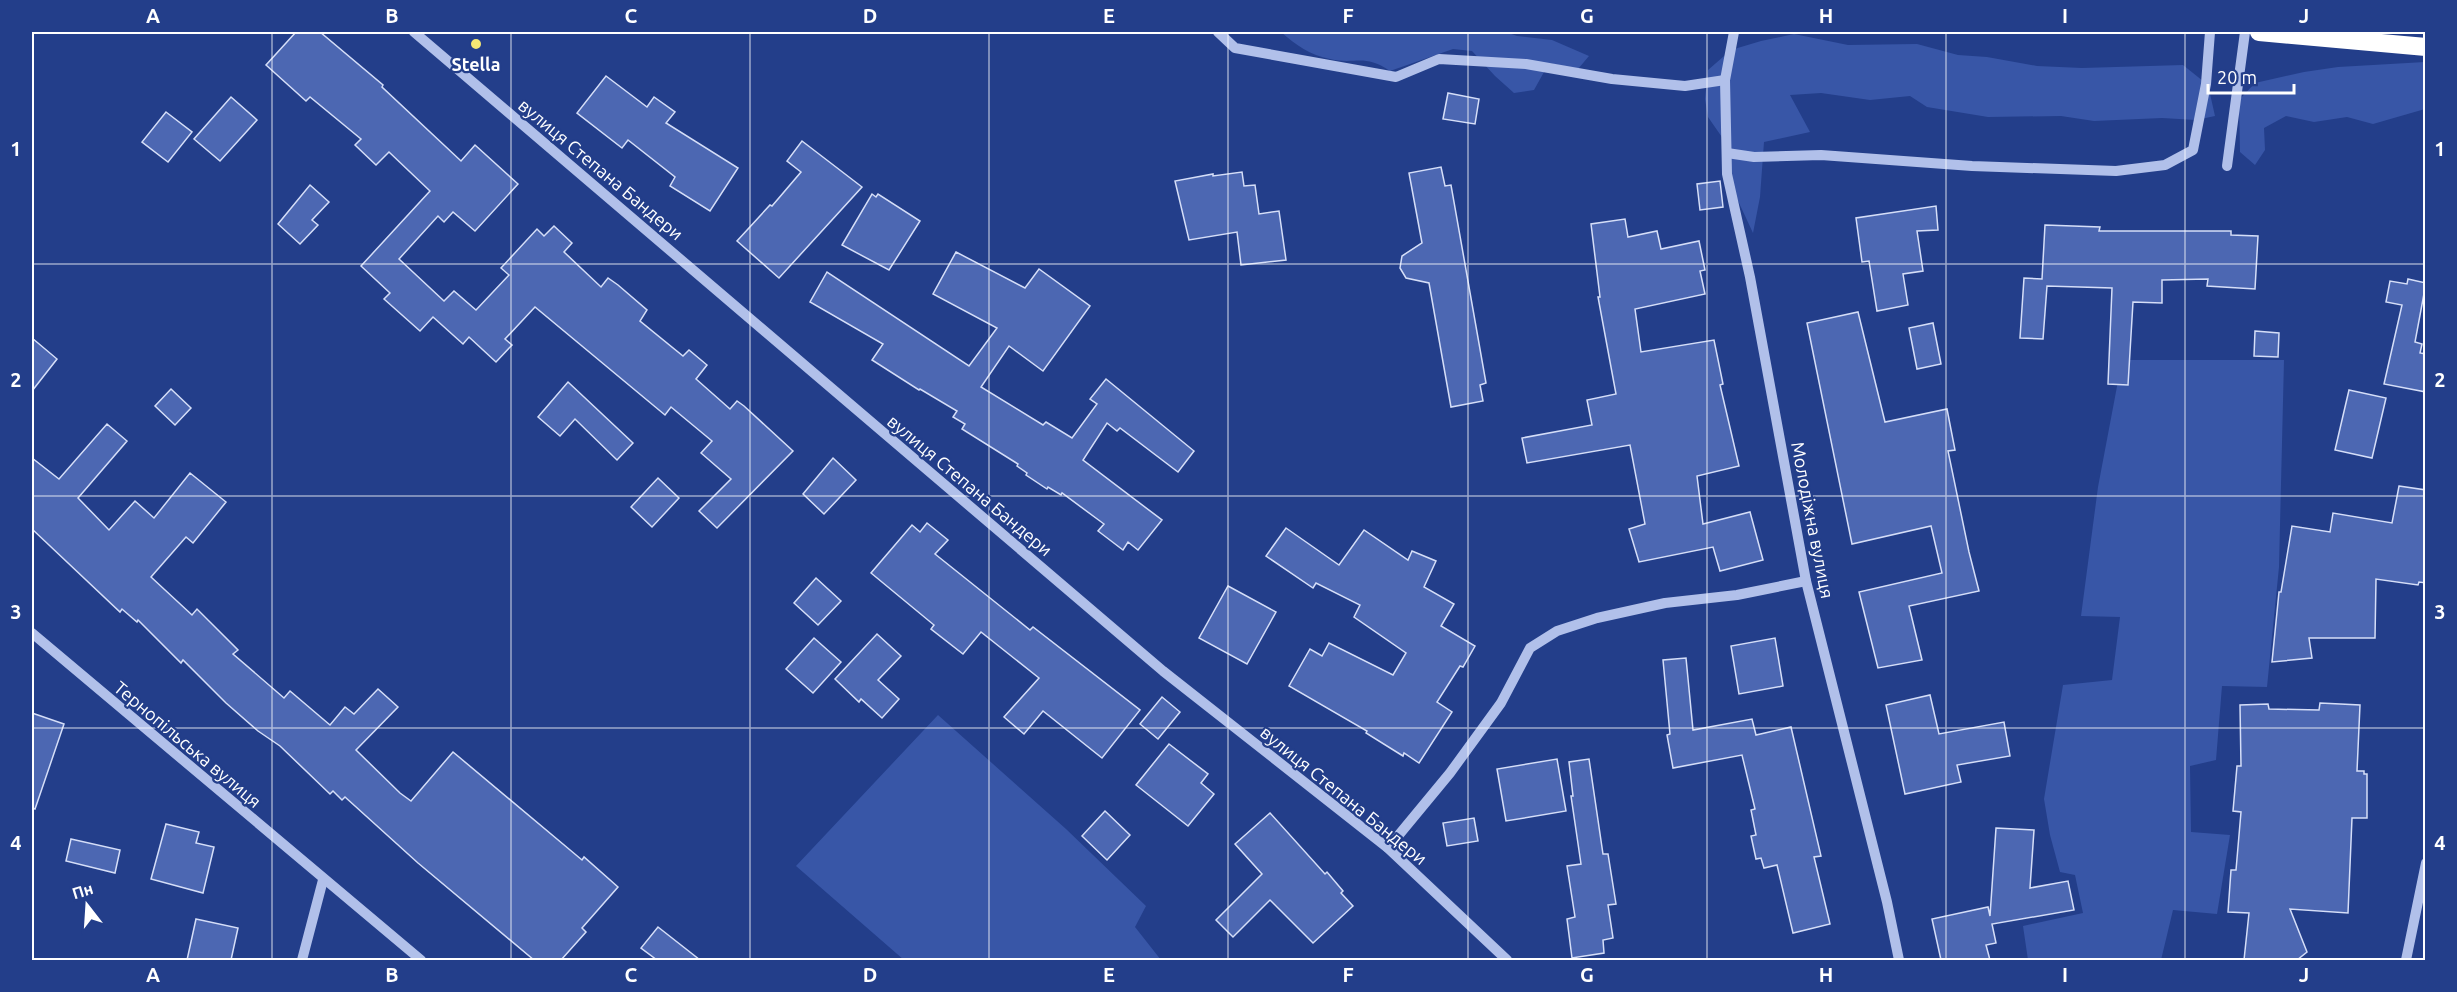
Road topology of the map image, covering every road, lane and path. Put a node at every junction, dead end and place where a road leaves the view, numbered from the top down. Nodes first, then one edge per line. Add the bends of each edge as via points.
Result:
1 (414, 32) edge
2 (1218, 32) edge
3 (1734, 32) edge
4 (2210, 32) edge
5 (2245, 32) edge
6 (2259, 32) edge
7 (2426, 47) edge
8 (1725, 80) junction
9 (1727, 153) junction
10 (2227, 166) dead end
11 (1806, 581) junction
12 (32, 633) edge
13 (1388, 848) junction
14 (2426, 863) edge
15 (323, 880) junction
16 (302, 960) edge
17 (421, 960) edge
18 (1507, 960) edge
19 (1899, 960) edge
20 (2406, 960) edge

1 - 13 street, вулиця Степана Бандери via 1163,670
2 - 8 street via 1235,48 1396,77 1439,59 1526,64 1612,79 1686,86
3 - 8 street, Молодіжна вулиця
4 - 9 street via 2206,84 2193,150 2165,165 2115,171
5 - 10 street
6 - 7 highway
8 - 9 street, Молодіжна вулиця
9 - 11 street, Молодіжна вулиця via 1727,174 1753,289
11 - 13 street via 1597,618 1557,631 1530,648 1501,703
11 - 19 street, Молодіжна вулиця
12 - 15 street, Тернопільська вулиця
13 - 18 street, вулиця Степана Бандери
14 - 20 street
15 - 16 street
15 - 17 street, Тернопільська вулиця

